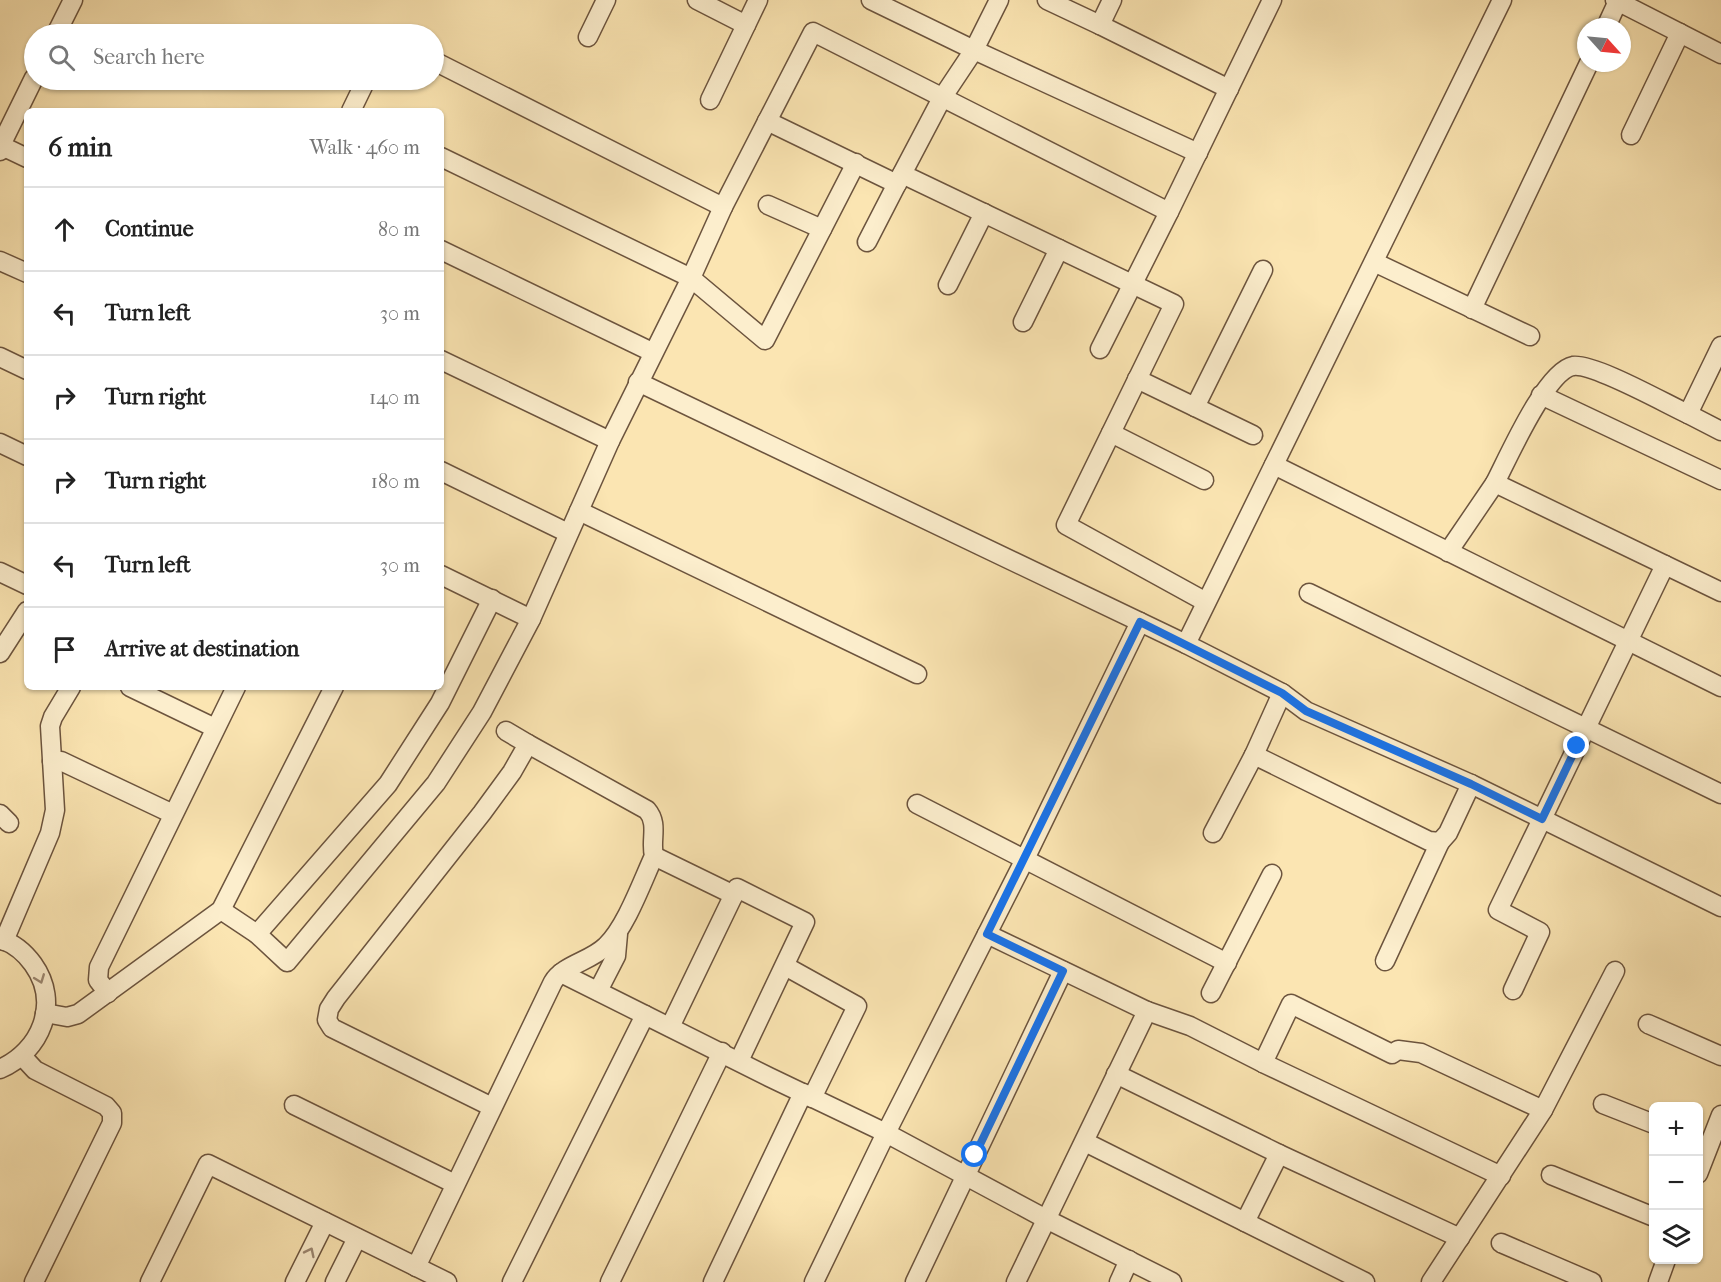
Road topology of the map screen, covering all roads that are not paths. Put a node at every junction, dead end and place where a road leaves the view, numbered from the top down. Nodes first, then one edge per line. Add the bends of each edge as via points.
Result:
1 (73, 0) edge
2 (606, 0) edge
3 (696, 0) edge
4 (758, 0) edge
5 (871, 0) edge
6 (999, 0) edge
7 (1047, 0) edge
8 (1112, 0) edge
9 (1272, 0) edge
10 (1502, 0) edge
11 (1616, 1) edge
12 (1609, 18) edge
13 (61, 24) edge
14 (746, 25) junction
15 (1100, 25) junction
16 (1680, 33) junction
17 (588, 37) dead end
18 (974, 50) junction
19 (1721, 54) edge
20 (444, 67) edge
21 (1585, 72) edge
22 (1229, 89) junction
23 (28, 90) edge
24 (361, 90) edge
25 (942, 98) junction
26 (710, 99) dead end
27 (352, 108) edge
28 (767, 121) junction
29 (1631, 135) dead end
30 (0, 147) edge
31 (1198, 153) junction
32 (24, 157) edge
33 (444, 158) edge
34 (856, 163) junction
35 (899, 179) junction
36 (768, 205) dead end
37 (723, 207) junction
38 (1169, 212) junction
39 (984, 213) junction
40 (822, 229) junction
41 (867, 242) dead end
42 (1059, 249) junction
43 (444, 251) edge
44 (0, 261) edge
45 (1374, 261) junction
46 (1263, 270) dead end
47 (24, 272) edge
48 (691, 278) junction
49 (948, 285) dead end
50 (1133, 285) junction
51 (1472, 309) junction
52 (1023, 322) dead end
53 (1530, 336) dead end
54 (1721, 346) edge
55 (1100, 350) dead end
56 (652, 352) junction
57 (0, 357) edge
58 (444, 361) edge
59 (24, 369) edge
60 (1137, 380) junction
61 (638, 382) junction
62 (1541, 395) junction
63 (1195, 407) junction
64 (1688, 414) junction
65 (1721, 431) edge
66 (1111, 433) junction
67 (1253, 435) dead end
68 (610, 441) junction
69 (0, 443) edge
70 (24, 455) edge
71 (1274, 465) junction
72 (444, 472) edge
73 (1204, 480) dead end
74 (1721, 480) edge
75 (1495, 483) junction
76 (579, 511) junction
77 (568, 533) junction
78 (1448, 552) junction
79 (1665, 565) junction
80 (0, 572) edge
81 (444, 576) edge
82 (24, 584) edge
83 (1719, 586) edge
84 (1309, 593) dead end
85 (492, 599) junction
86 (1206, 602) junction
87 (24, 616) edge
88 (531, 619) junction
89 (1140, 622) junction
90 (1629, 641) junction
91 (1186, 644) junction
92 (0, 653) edge
93 (917, 674) dead end
94 (1721, 687) edge
95 (69, 690) edge
96 (136, 690) edge
97 (234, 690) edge
98 (332, 690) edge
99 (1282, 693) junction
100 (215, 728) junction
101 (1586, 728) junction
102 (506, 731) dead end
103 (528, 744) junction
104 (1254, 755) junction
105 (52, 761) junction
106 (1471, 784) junction
107 (1721, 794) edge
108 (917, 804) dead end
109 (173, 814) junction
110 (1542, 819) junction
111 (1213, 833) dead end
112 (1440, 842) junction
113 (654, 856) junction
114 (1025, 859) junction
115 (1272, 874) dead end
116 (734, 895) junction
117 (1721, 908) edge
118 (221, 910) junction
119 (257, 934) junction
120 (618, 934) junction
121 (987, 934) junction
122 (2, 940) edge
123 (1385, 961) dead end
124 (1227, 963) junction
125 (784, 966) junction
126 (1063, 971) junction
127 (1615, 971) dead end
128 (561, 973) junction
129 (1513, 990) dead end
130 (598, 991) junction
131 (108, 993) junction
132 (1211, 993) dead end
133 (1147, 1011) junction
134 (45, 1013) junction
135 (645, 1015) junction
136 (1648, 1024) dead end
137 (670, 1026) junction
138 (722, 1052) junction
139 (22, 1056) junction
140 (1721, 1056) edge
141 (739, 1061) junction
142 (1263, 1063) junction
143 (0, 1069) edge
144 (1116, 1074) junction
145 (808, 1095) junction
146 (1603, 1104) dead end
147 (294, 1105) dead end
148 (492, 1107) junction
149 (1543, 1110) junction
150 (1721, 1115) edge
151 (1649, 1122) edge
152 (886, 1132) junction
153 (1084, 1142) junction
154 (1704, 1144) edge
155 (1280, 1154) junction
156 (966, 1175) junction
157 (1551, 1175) dead end
158 (1501, 1176) junction
159 (456, 1184) junction
160 (1649, 1215) edge
161 (1047, 1219) junction
162 (325, 1222) junction
163 (1245, 1222) junction
164 (357, 1238) junction
165 (1460, 1238) junction
166 (1501, 1243) dead end
167 (1129, 1260) junction
168 (1665, 1264) edge
169 (416, 1267) junction
170 (34, 1282) edge
171 (150, 1282) edge
172 (296, 1282) edge
173 (335, 1282) edge
174 (447, 1282) edge
175 (512, 1282) edge
176 (610, 1282) edge
177 (713, 1282) edge
178 (814, 1282) edge
179 (915, 1282) edge
180 (1016, 1282) edge
181 (1119, 1282) edge
182 (1172, 1282) edge
183 (1365, 1282) edge
184 (1431, 1282) edge
185 (1592, 1282) edge
186 (1658, 1282) edge

1 - 13 street
2 - 17 street
3 - 14 street
4 - 14 street
5 - 18 street
6 - 18 street
7 - 15 street
8 - 15 street
9 - 22 street
10 - 45 street
11 - 12 street
11 - 16 street
14 - 26 street
15 - 22 street
16 - 19 street
16 - 29 street
18 - 25 street
18 - 31 street
20 - 37 street
21 - 51 street
22 - 31 street
23 - 30 street
24 - 27 street
25 - 28 street via 813,32
25 - 35 street
25 - 38 street
28 - 34 street
28 - 37 street
30 - 32 street
31 - 38 street
33 - 48 street
34 - 35 street
34 - 40 street
35 - 39 street
35 - 41 street
36 - 40 street
37 - 48 street
38 - 50 street
39 - 42 street
39 - 49 street
40 - 48 street via 765,340
42 - 50 street
42 - 52 street
43 - 56 street
44 - 47 street
45 - 51 street
45 - 71 street
46 - 63 street
48 - 56 street
50 - 55 street
50 - 60 street via 1174,304
51 - 53 street
54 - 64 street
56 - 61 street
57 - 59 street
58 - 68 street
60 - 63 street
60 - 66 street
61 - 68 street
61 - 89 street
62 - 64 street via 1573,366 1593,368
62 - 74 street
62 - 75 street
63 - 67 street
64 - 65 street
66 - 73 street
66 - 86 street via 1065,525
68 - 76 street
69 - 70 street
71 - 78 street
71 - 86 street
72 - 77 street
75 - 78 street
75 - 79 street
76 - 77 street
76 - 93 street
77 - 88 street
78 - 90 street
79 - 83 street
79 - 90 street
80 - 82 street
81 - 85 street
84 - 101 street
85 - 88 street
85 - 119 street via 440,703 388,784
86 - 91 street
87 - 92 street
88 - 119 street via 482,712 436,783 287,962
89 - 91 street
89 - 114 street
90 - 94 street
90 - 101 street
91 - 99 street
95 - 105 street via 50,726
96 - 100 street
97 - 100 street
98 - 118 street
99 - 104 street
99 - 106 street via 1306,711
100 - 109 street
101 - 107 street
101 - 110 street
102 - 103 street
103 - 113 street via 647,810 654,825
103 - 148 street via 482,813 336,998 327,1020 332,1028
104 - 111 street
104 - 112 street via 1429,841
105 - 109 street via 61,761
105 - 122 street via 56,810 50,833
106 - 110 street
106 - 112 street
108 - 114 street
109 - 131 street via 99,967 98,980
110 - 117 street
110 - 129 street via 1498,910 1540,932
112 - 123 street
113 - 116 street
113 - 120 street
114 - 121 street
114 - 124 street
115 - 124 street
116 - 125 street via 737,888 805,922
116 - 137 street
118 - 119 street
118 - 131 street
120 - 128 street via 597,954
120 - 130 street via 616,956
121 - 126 street
121 - 152 street
122 -> 134 street via 17,948 37,970 44,991
124 - 132 street
125 - 141 street
125 - 145 street via 857,1006
126 - 133 street
126 - 156 street
127 - 149 street
128 - 130 street
128 - 148 street
130 - 135 street
131 - 134 street via 78,1014 68,1017
133 - 142 street via 1190,1026
133 - 144 street
134 - 139 street via 33,1044
135 - 137 street
135 - 175 street
136 - 140 street
137 - 138 street
138 - 141 street
138 - 176 street
139 - 143 street
139 - 170 street via 35,1070 106,1106 112,1113 112,1123
141 - 145 street
142 - 149 street via 1291,1004 1392,1054 1398,1050 1421,1053
142 - 158 street
144 - 153 street
144 - 155 street
145 - 152 street
145 - 177 street
146 - 151 street
147 - 159 street
148 - 159 street
149 - 158 street
150 - 154 street
152 - 156 street
152 - 178 street
153 - 161 street
153 - 163 street
155 - 163 street
155 - 165 street
156 - 161 street
156 - 179 street
157 - 160 street
158 - 165 street
159 - 169 street
161 - 167 street
161 - 180 street
162 - 164 street
162 - 171 street via 208,1164
172 -> 162 street
163 - 183 street
164 - 169 street
164 - 173 street
165 - 184 street
166 - 185 street
167 - 181 street
167 - 182 street
168 - 186 street
169 - 174 street

